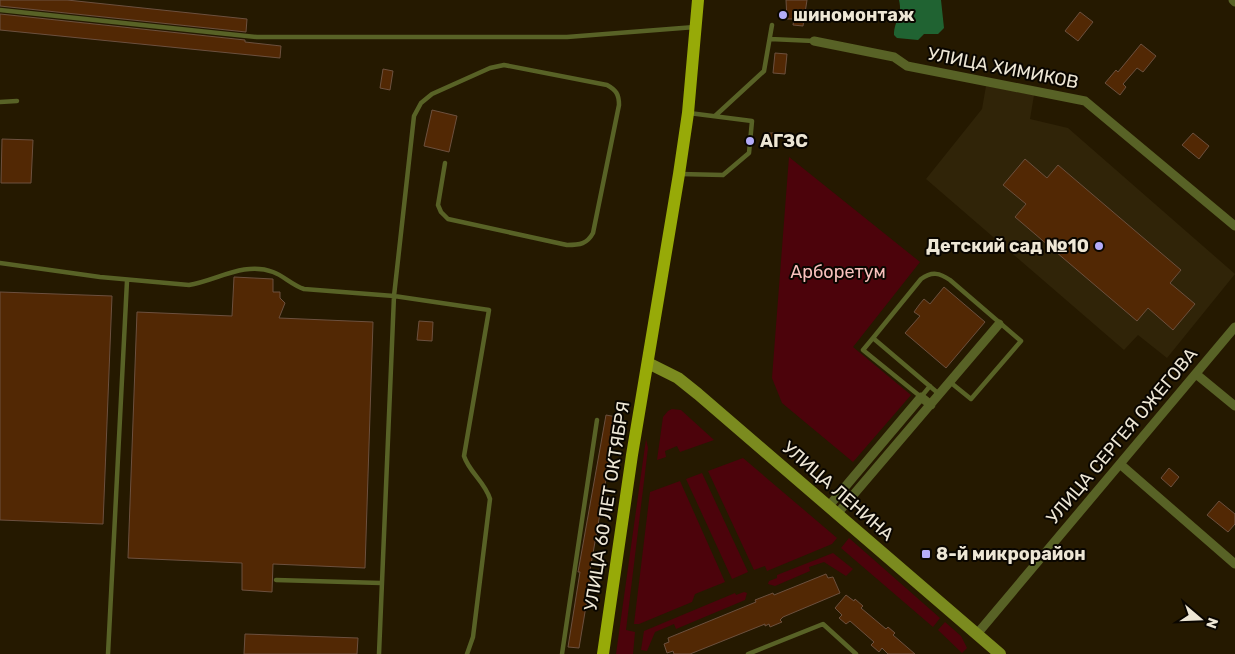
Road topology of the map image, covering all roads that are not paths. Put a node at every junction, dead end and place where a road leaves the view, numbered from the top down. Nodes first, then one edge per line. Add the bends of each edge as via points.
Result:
1 (698, 0) edge
2 (0, 10) edge
3 (772, 25) dead end
4 (696, 27) junction
5 (770, 39) junction
6 (814, 41) joint
7 (17, 101) dead end
8 (0, 102) edge
9 (688, 113) junction
10 (715, 116) junction
11 (445, 163) dead end
12 (680, 174) junction
13 (1235, 226) edge
14 (0, 263) edge
15 (127, 280) junction
16 (394, 296) junction
17 (999, 324) junction
18 (1235, 327) edge
19 (873, 338) junction
20 (648, 363) junction
21 (1196, 374) junction
22 (950, 382) junction
23 (930, 386) junction
24 (940, 394) junction
25 (921, 397) junction
26 (931, 405) junction
27 (1235, 406) edge
28 (597, 420) dead end
29 (1120, 464) junction
30 (833, 510) junction
31 (1235, 564) edge
32 (276, 580) dead end
33 (381, 584) junction
34 (977, 634) junction
35 (108, 654) edge
36 (379, 654) edge
37 (467, 654) edge
38 (562, 654) edge
39 (603, 654) edge
40 (748, 654) edge
41 (856, 654) edge
42 (1000, 654) edge

1 - 4 main road, УЛИЦА 60 ЛЕТ ОКТЯБРЯ
2 - 4 lane via 257,37 568,37
3 - 5 lane
4 - 9 main road, УЛИЦА 60 ЛЕТ ОКТЯБРЯ
5 - 6 lane
5 - 10 lane via 764,71
6 - 13 street, УЛИЦА ХИМИКОВ via 894,57 907,66 1085,101
7 - 8 lane
9 - 10 lane
9 - 12 main road, УЛИЦА 60 ЛЕТ ОКТЯБРЯ
10 - 12 lane via 752,121 749,154 723,175
11 - 16 lane via 438,205 448,218 567,245 584,243 593,233 619,96 607,85 504,65 432,94 421,103 414,116
12 - 20 main road, УЛИЦА 60 ЛЕТ ОКТЯБРЯ
14 - 15 lane
15 - 16 lane via 188,285 236,271 252,270 273,272 304,289
15 - 35 lane
16 - 33 lane
16 - 37 lane via 489,310 464,456 490,499 473,637
17 - 19 lane via 950,280 931,274 922,279
17 - 22 street
17 - 22 lane via 1021,341 971,399
18 - 21 street, УЛИЦА СЕРГЕЯ ОЖЕГОВА
19 - 23 lane
19 - 25 lane via 863,350
20 - 30 main road, УЛИЦА ЛЕНИНА via 678,378
20 - 39 main road, УЛИЦА 60 ЛЕТ ОКТЯБРЯ
21 - 27 street
21 - 29 street, УЛИЦА СЕРГЕЯ ОЖЕГОВА
22 - 24 street
23 - 24 lane
23 - 25 lane
24 - 26 street
25 - 26 street
25 - 30 street
26 - 30 street
28 - 38 lane
29 - 31 street
29 - 34 street, УЛИЦА СЕРГЕЯ ОЖЕГОВА
30 - 34 main road, УЛИЦА ЛЕНИНА
32 - 33 lane
33 - 36 lane
34 - 42 main road, УЛИЦА ЛЕНИНА
40 - 41 lane via 823,624

